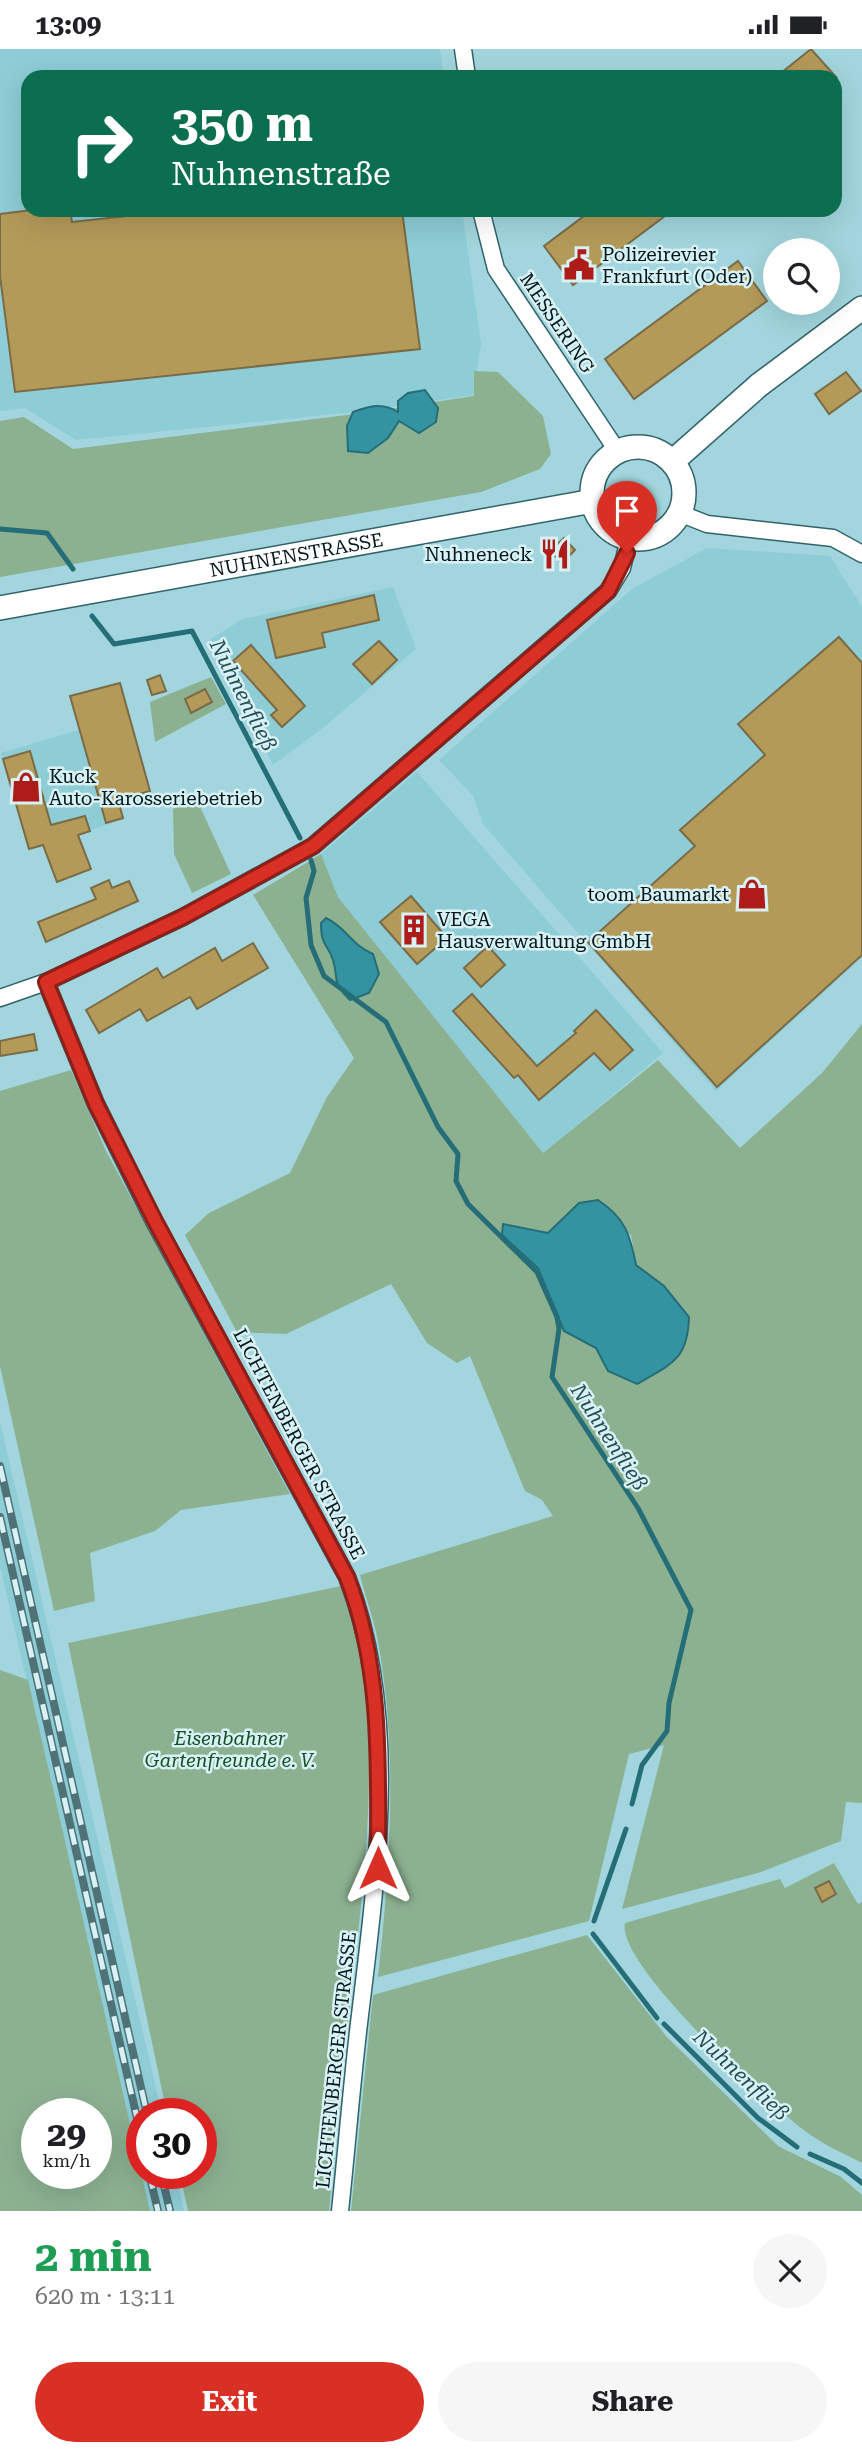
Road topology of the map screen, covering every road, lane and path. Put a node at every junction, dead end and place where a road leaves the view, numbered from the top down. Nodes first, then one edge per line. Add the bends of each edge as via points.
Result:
1 (463, 49) edge
2 (466, 70) edge
3 (483, 217) edge
4 (862, 308) edge
5 (618, 452) junction
6 (672, 462) junction
7 (593, 501) junction
8 (679, 513) junction
9 (629, 539) junction
10 (862, 554) edge
11 (0, 608) edge
12 (46, 982) junction
13 (0, 998) edge
14 (340, 2211) edge

1 - 2 street
3 - 5 street, MESSERING via 496,269
4 - 6 main road via 759,385
5 - 6 main road via 647,448
5 - 7 main road via 595,477
6 - 8 main road via 683,487
7 - 9 main road via 609,530
7 - 11 main road, NUHNENSTRASSE
8 - 9 main road via 659,535
8 - 10 street via 707,524 832,538
9 - 12 street via 622,568 608,591 313,846 183,917
12 - 13 street
12 - 14 street, LICHTENBERGER STRASSE via 96,1104 347,1577 359,1608 379,1738 378,1868

